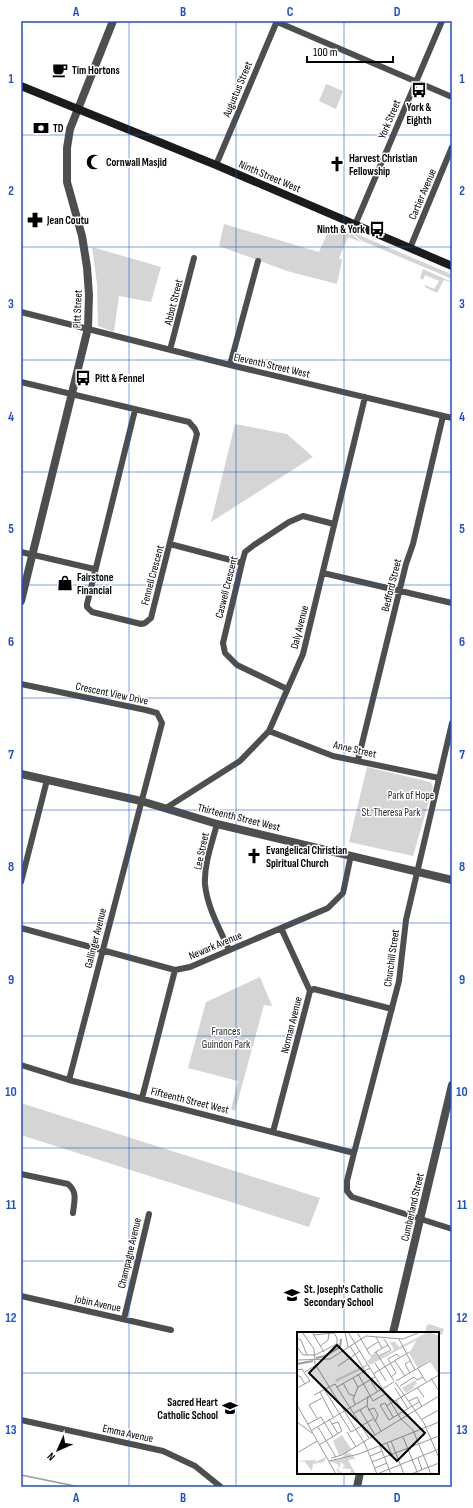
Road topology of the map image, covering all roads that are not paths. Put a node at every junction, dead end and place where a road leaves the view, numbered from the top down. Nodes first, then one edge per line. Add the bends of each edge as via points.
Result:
1 (113, 21) edge
2 (276, 21) edge
3 (442, 21) edge
4 (416, 82) junction
5 (21, 86) edge
6 (452, 96) edge
7 (78, 109) junction
8 (452, 147) edge
9 (216, 165) junction
10 (355, 225) junction
11 (410, 248) junction
12 (194, 258) dead end
13 (258, 261) dead end
14 (452, 266) edge
15 (21, 312) edge
16 (88, 328) junction
17 (170, 350) junction
18 (230, 365) junction
19 (21, 382) edge
20 (73, 393) junction
21 (365, 397) junction
22 (135, 410) junction
23 (443, 416) junction
24 (452, 418) edge
25 (334, 524) junction
26 (170, 544) junction
27 (21, 552) edge
28 (32, 554) junction
29 (242, 563) junction
30 (94, 569) junction
31 (323, 573) junction
32 (399, 591) junction
33 (21, 601) edge
34 (452, 603) edge
35 (21, 684) edge
36 (287, 690) junction
37 (452, 723) edge
38 (268, 731) junction
39 (358, 760) junction
40 (21, 774) edge
41 (439, 778) junction
42 (46, 780) junction
43 (141, 801) junction
44 (166, 808) junction
45 (217, 824) junction
46 (351, 856) junction
47 (418, 872) junction
48 (452, 880) edge
49 (21, 882) edge
50 (21, 928) edge
51 (281, 928) junction
52 (229, 950) junction
53 (102, 952) junction
54 (175, 970) junction
55 (310, 992) junction
56 (392, 1009) junction
57 (21, 1065) edge
58 (69, 1080) junction
59 (452, 1085) edge
60 (142, 1098) junction
61 (273, 1132) junction
62 (354, 1153) junction
63 (21, 1174) edge
64 (73, 1213) dead end
65 (149, 1214) dead end
66 (420, 1219) junction
67 (452, 1229) edge
68 (21, 1296) edge
69 (124, 1319) junction
70 (171, 1330) dead end
71 (393, 1332) edge
72 (21, 1420) edge
73 (360, 1474) edge
74 (221, 1487) edge
75 (357, 1487) edge

1 - 7 street, Pitt Street
2 - 4 street
2 - 9 street, Augustus Street
3 - 4 street, York Street
4 - 6 street
4 - 10 street, York Street
5 - 7 main road, Ninth Street West
7 - 9 main road, Ninth Street West
7 - 16 street, Pitt Street via 70,129 67,148 67,182 82,236 87,267 90,295
8 - 11 street, Cartier Avenue
9 - 10 main road, Ninth Street West
10 - 11 main road, Ninth Street West
11 - 14 main road, Ninth Street West
12 - 17 street, Abbot Street
13 - 18 street
15 - 16 street, Eleventh Street West
16 - 17 street, Eleventh Street West
16 - 20 street, Pitt Street
17 - 18 street, Eleventh Street West
18 - 21 street, Eleventh Street West
19 - 20 street, Fennell Crescent
20 - 22 street, Fennell Crescent
20 - 28 street, Pitt Street
21 - 23 street, Eleventh Street West
21 - 25 street, Daly Avenue
22 - 26 street, Fennell Crescent via 189,422 196,429 197,434
22 - 30 street, Fennell Crescent
23 - 24 street, Eleventh Street West
23 - 32 street, Bedford Street via 413,544
25 - 29 street, Caswell Crescent via 303,516 254,545 245,552
25 - 31 street, Daly Avenue
26 - 29 street
26 - 30 street, Fennell Crescent via 151,618 145,624 90,610 87,604
27 - 28 street
28 - 30 street
28 - 33 street, Pitt Street
29 - 36 street, Caswell Crescent via 223,643 225,653 237,665
31 - 32 street
31 - 36 street, Daly Avenue via 303,654
32 - 34 street
32 - 39 street, Bedford Street
35 - 43 street, Crescent View Drive via 157,713 162,723
36 - 38 street, Daly Avenue
37 - 41 street, Churchill Street
38 - 39 street, Anne Street via 333,756
38 - 44 street, Daly Avenue via 240,761
39 - 41 street, Anne Street
40 - 42 street, Thirteenth Street West
41 - 47 street, Churchill Street
42 - 43 street, Thirteenth Street West
42 - 49 street
43 - 44 street, Thirteenth Street West
43 - 53 street, Gallinger Avenue
44 - 45 street, Thirteenth Street West
45 - 46 street, Thirteenth Street West
45 - 52 street, Lee Street via 205,873 205,886 211,910
46 - 47 street, Thirteenth Street West
46 - 51 street, Newark Avenue via 343,893 328,908
47 - 48 street, Thirteenth Street West
47 - 56 street, Churchill Street via 406,920 399,981
50 - 53 street
51 - 52 street, Newark Avenue
51 - 55 street, Norman Avenue
52 - 54 street, Newark Avenue via 190,967
53 - 54 street
53 - 58 street, Gallinger Avenue
54 - 60 street
55 - 56 street via 314,989
55 - 61 street, Norman Avenue
56 - 62 street, Churchill Street
57 - 58 street, Fifteenth Street West
58 - 60 street, Fifteenth Street West
59 - 66 street, Cumberland Street
60 - 61 street, Fifteenth Street West
61 - 62 street, Fifteenth Street West
62 - 66 street, Churchill Street via 347,1181 349,1194
63 - 64 street via 68,1184 73,1188 75,1195
65 - 69 street, Champagne Avenue
66 - 67 street
66 - 71 street, Cumberland Street
68 - 69 street, Jobin Avenue
69 - 70 street, Jobin Avenue
72 - 74 street, Emma Avenue via 163,1451 195,1466
73 - 75 street

